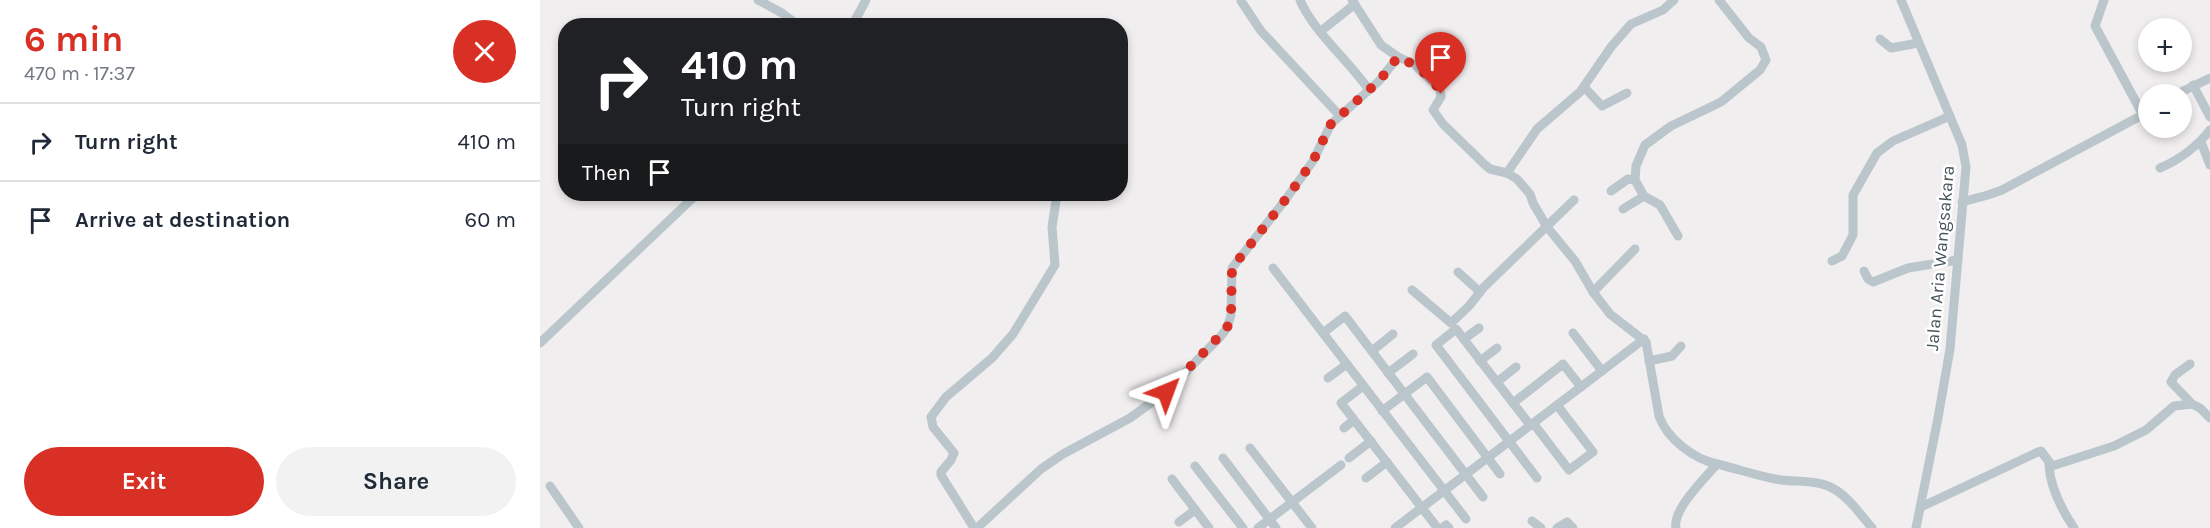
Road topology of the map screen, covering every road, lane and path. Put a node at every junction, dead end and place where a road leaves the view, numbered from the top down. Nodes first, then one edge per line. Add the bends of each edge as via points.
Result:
1 (758, 0) edge
2 (866, 0) edge
3 (1300, 0) edge
4 (1674, 0) edge
5 (1719, 0) edge
6 (1901, 0) edge
7 (2104, 0) edge
8 (1241, 1) edge
9 (1354, 2) edge
10 (789, 18) edge
11 (856, 18) edge
12 (1321, 31) junction
13 (1880, 39) dead end
14 (1918, 43) junction
15 (1398, 57) junction
16 (2210, 78) edge
17 (2193, 85) joint
18 (1584, 87) junction
19 (1369, 90) junction
20 (1627, 93) dead end
21 (2138, 99) edge
22 (1340, 116) junction
23 (1950, 116) junction
24 (2138, 117) edge
25 (2210, 117) edge
26 (2210, 130) edge
27 (2201, 142) junction
28 (2210, 165) edge
29 (2160, 168) dead end
30 (1507, 172) junction
31 (1635, 180) junction
32 (1611, 191) dead end
33 (1644, 196) junction
34 (1574, 200) dead end
35 (690, 201) edge
36 (1056, 201) edge
37 (1962, 202) junction
38 (1623, 209) dead end
39 (1546, 227) junction
40 (1678, 236) dead end
41 (1635, 249) dead end
42 (1958, 260) junction
43 (1832, 261) dead end
44 (1272, 268) dead end
45 (1864, 271) dead end
46 (1458, 272) dead end
47 (1412, 290) dead end
48 (1480, 292) junction
49 (1593, 292) junction
50 (1479, 328) dead end
51 (1323, 333) junction
52 (1573, 333) dead end
53 (1393, 334) dead end
54 (1464, 339) junction
55 (1644, 339) junction
56 (540, 343) edge
57 (1681, 346) dead end
58 (1497, 348) dead end
59 (1372, 351) junction
60 (1413, 354) dead end
61 (1480, 361) junction
62 (1649, 361) junction
63 (2190, 363) dead end
64 (1347, 364) junction
65 (1516, 367) dead end
66 (1602, 372) junction
67 (1388, 373) junction
68 (1328, 378) dead end
69 (1497, 382) junction
70 (1363, 386) junction
71 (1581, 387) junction
72 (1404, 394) junction
73 (1513, 403) junction
74 (2192, 404) junction
75 (1557, 405) junction
76 (1382, 411) junction
77 (2210, 418) edge
78 (1354, 420) junction
79 (1532, 424) junction
80 (1344, 428) dead end
81 (1371, 441) junction
82 (1509, 442) junction
83 (1250, 448) dead end
84 (1223, 458) dead end
85 (1349, 458) dead end
86 (1488, 458) junction
87 (1387, 462) junction
88 (1717, 464) junction
89 (1341, 465) dead end
90 (2049, 465) junction
91 (1195, 466) dead end
92 (1466, 474) junction
93 (1500, 474) dead end
94 (1366, 478) dead end
95 (1537, 478) dead end
96 (1172, 479) dead end
97 (550, 486) dead end
98 (1444, 491) junction
99 (1483, 497) dead end
100 (1292, 502) junction
101 (1422, 507) junction
102 (1921, 507) junction
103 (1195, 510) junction
104 (1270, 519) junction
105 (1466, 519) dead end
106 (1532, 521) dead end
107 (1179, 522) dead end
108 (1439, 527) edge
109 (579, 528) edge
110 (975, 528) edge
111 (1209, 528) edge
112 (1243, 528) edge
113 (1258, 528) edge
114 (1276, 528) edge
115 (1312, 528) edge
116 (1395, 528) edge
117 (1449, 528) edge
118 (1540, 528) edge
119 (1557, 528) edge
120 (1573, 528) edge
121 (1676, 528) edge
122 (1872, 528) edge
123 (1916, 528) edge
124 (2074, 528) edge

1 - 10 street
2 - 11 street
3 - 12 street
4 - 18 street via 1663,10 1631,24
5 - 31 street via 1761,47 1766,60 1760,70 1721,102 1647,142 1636,166
6 - 14 street, Jalan Aria Wangsakara
7 - 21 street via 2095,26
8 - 22 street via 1261,31
9 - 12 street
9 - 15 street via 1381,45
12 - 19 street
13 - 14 street via 1891,48
14 - 23 street, Jalan Aria Wangsakara
15 - 19 street
15 - 30 street via 1414,64 1440,89 1441,97 1432,110 1443,124 1490,169
16 - 17 street
17 - 25 street
18 - 20 street via 1602,106
18 - 30 street via 1537,129
19 - 22 street
22 - 110 street via 1331,124 1313,161 1232,268 1231,315 1221,336 1166,392 1130,418 1063,454
23 - 37 street, Jalan Aria Wangsakara via 1965,156
23 - 43 street via 1893,141 1877,153 1853,195 1851,239 1842,256
24 - 37 street via 2002,190
26 - 27 street
27 - 28 street
27 - 29 street
30 - 39 street via 1530,194
31 - 32 street via 1628,179
31 - 33 street
33 - 38 street
33 - 40 street via 1660,205
34 - 39 street
35 - 56 street
36 - 110 street via 1052,227 1055,266 1013,334 992,358 946,397 931,417 933,427 954,453 941,475
37 - 42 street, Jalan Aria Wangsakara
39 - 48 street
39 - 49 street via 1575,261
41 - 49 street
42 - 45 street via 1908,268 1874,282
42 - 102 street, Jalan Aria Wangsakara via 1950,349
44 - 51 street
46 - 48 street
47 - 48 street via 1451,323
49 - 55 street via 1610,314
50 - 54 street
51 - 59 street via 1345,316
51 - 64 street
52 - 66 street
53 - 59 street
54 - 61 street
54 - 82 street via 1456,329 1436,345
55 - 62 street
55 - 66 street
57 - 62 street via 1672,356
58 - 61 street
59 - 67 street
60 - 67 street
61 - 69 street
62 - 88 street via 1664,427 1685,449
63 - 74 street via 2171,382
64 - 68 street
64 - 70 street
65 - 69 street
66 - 71 street
67 - 72 street
69 - 73 street
70 - 76 street
70 - 78 street via 1341,403
71 - 73 street via 1563,364
71 - 75 street
72 - 76 street
72 - 86 street via 1427,376
72 - 92 street
73 - 79 street
74 - 77 street
74 - 90 street via 2174,406 2145,430 2108,449
75 - 79 street
75 - 79 street via 1593,452 1569,470
76 - 98 street
78 - 80 street
78 - 81 street
79 - 82 street
81 - 85 street
81 - 87 street
82 - 86 street
82 - 95 street
83 - 100 street
84 - 104 street
86 - 92 street
86 - 93 street
87 - 94 street
87 - 101 street
88 - 121 street via 1675,519
88 - 122 street via 1781,480 1828,486
89 - 100 street
90 - 102 street via 2041,451
90 - 124 street via 2062,508
91 - 112 street
92 - 98 street
92 - 99 street
96 - 103 street
97 - 109 street
98 - 101 street
98 - 105 street
100 - 104 street
100 - 115 street
101 - 108 street
101 - 116 street
102 - 123 street, Jalan Aria Wangsakara
103 - 107 street
103 - 111 street
104 - 113 street
104 - 114 street
106 - 118 street
108 - 117 street
119 - 120 street via 1567,522

